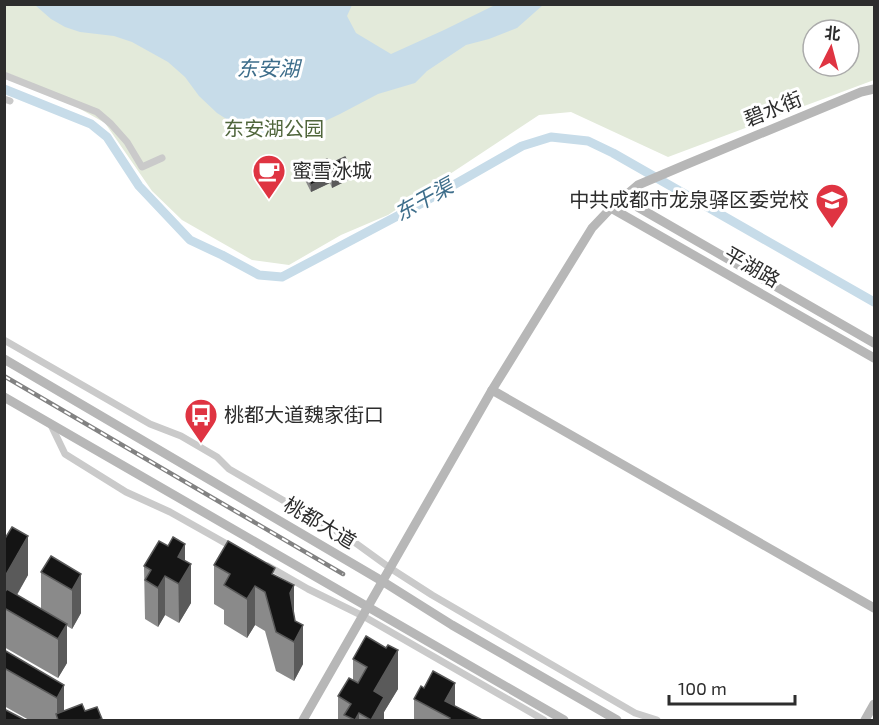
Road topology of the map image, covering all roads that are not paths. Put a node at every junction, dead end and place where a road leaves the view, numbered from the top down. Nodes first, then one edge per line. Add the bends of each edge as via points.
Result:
1 (4, 75) edge
2 (874, 89) edge
3 (162, 158) dead end
4 (622, 198) junction
5 (611, 208) junction
6 (4, 340) edge
7 (874, 343) edge
8 (874, 358) edge
9 (4, 359) edge
10 (492, 390) junction
11 (4, 397) edge
12 (50, 423) junction
13 (241, 551) edge
14 (260, 562) edge
15 (390, 568) junction
16 (382, 581) junction
17 (874, 608) edge
18 (365, 612) junction
19 (874, 704) edge
20 (303, 720) edge
21 (544, 720) edge
22 (564, 720) edge
23 (617, 720) edge
24 (657, 720) edge
25 (865, 720) edge

1 - 3 street via 97,112 127,142 142,167
2 - 4 street, 碧水街 via 685,165 638,186
4 - 5 street, 碧水街
4 - 7 street, 平湖路
5 - 8 street, 平湖路
5 - 10 street, 碧水街 via 592,228
6 - 15 street via 150,424 217,457 229,469
9 - 16 street, 桃都大道
10 - 15 street, 碧水街
10 - 17 street
11 - 12 street
12 - 13 street via 65,454 126,492
12 - 18 street
14 - 18 street via 308,590
15 - 16 street, 碧水街
15 - 24 street via 635,713
16 - 18 street, 碧水街
16 - 23 street, 桃都大道
18 - 20 street, 碧水街
18 - 21 street
18 - 22 street
19 - 25 street

